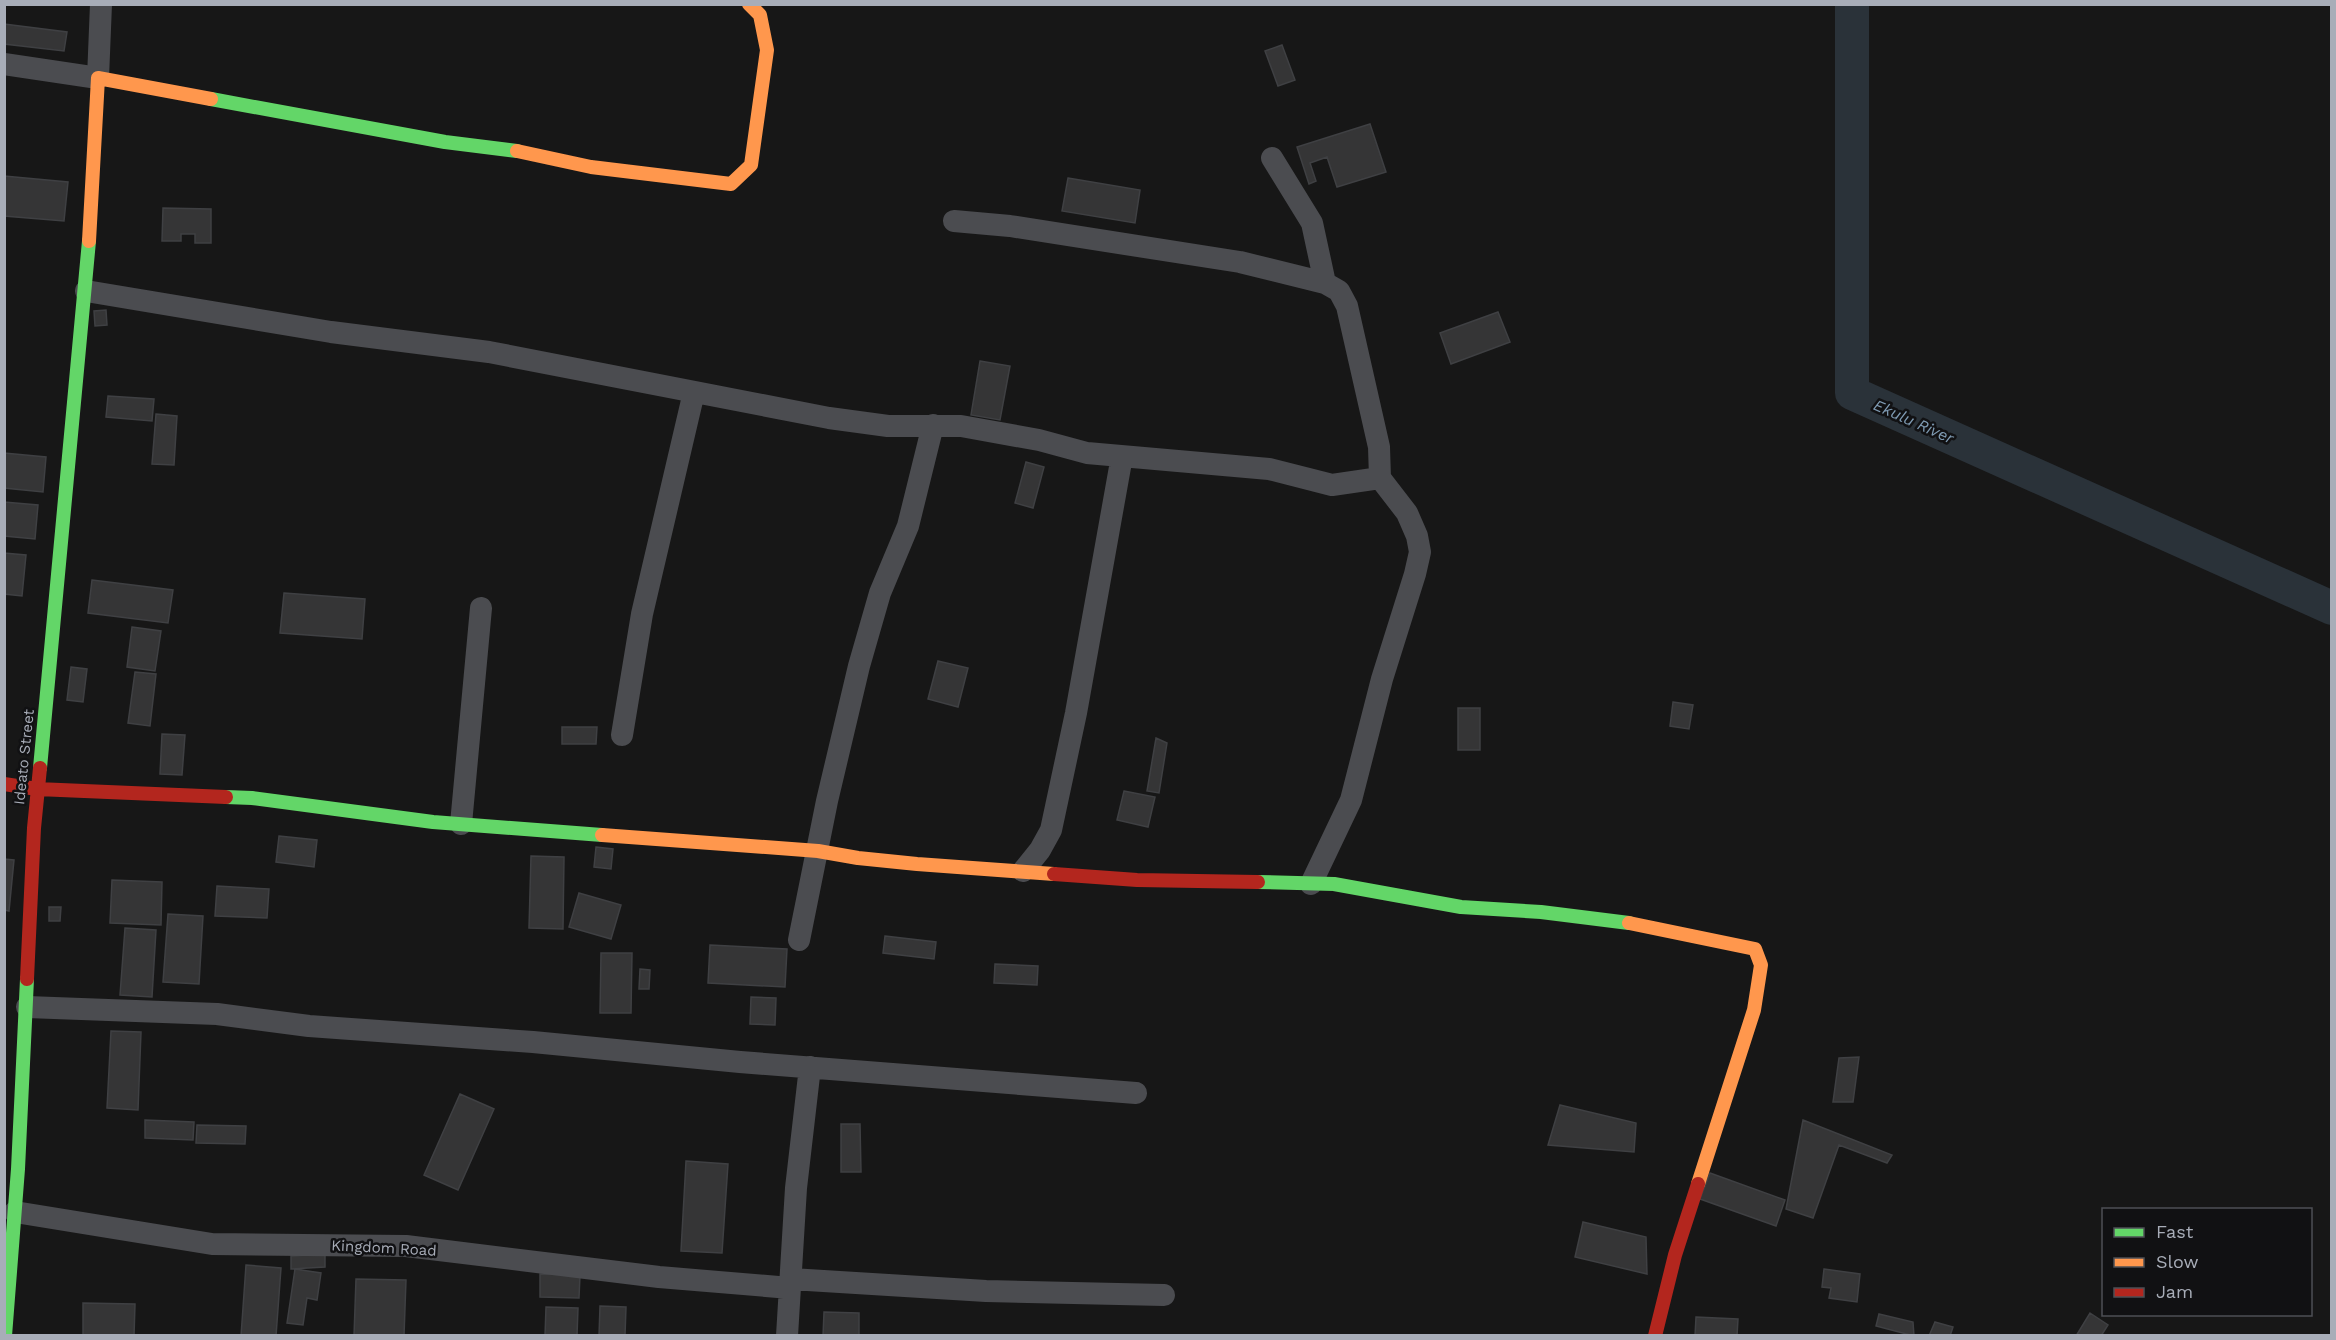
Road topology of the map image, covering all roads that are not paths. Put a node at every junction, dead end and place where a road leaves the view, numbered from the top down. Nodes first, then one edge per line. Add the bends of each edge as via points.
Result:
1 (101, 4) edge
2 (749, 4) edge
3 (4, 64) edge
4 (98, 78) junction
5 (1272, 158) dead end
6 (954, 221) dead end
7 (1325, 283) junction
8 (86, 291) junction
9 (694, 392) junction
10 (933, 425) junction
11 (1122, 456) junction
12 (1380, 478) junction
13 (481, 608) dead end
14 (622, 735) dead end
15 (4, 784) edge
16 (37, 789) junction
17 (460, 824) junction
18 (818, 851) junction
19 (1023, 871) junction
20 (1311, 884) junction
21 (799, 940) dead end
22 (27, 1007) junction
23 (810, 1068) junction
24 (1136, 1093) dead end
25 (15, 1212) junction
26 (790, 1283) junction
27 (1164, 1295) dead end
28 (5, 1335) edge
29 (787, 1335) edge
30 (1655, 1335) edge

1 - 4 street
2 - 4 street via 759,15 767,50 751,165 731,184 591,167 528,152 445,142
3 - 4 street
4 - 8 street, Ideato Street
5 - 7 street via 1312,223
6 - 7 street via 1240,262
7 - 12 street via 1339,291 1347,306 1379,447
8 - 9 street via 331,332 489,352
8 - 16 street, Ideato Street
9 - 10 street via 829,418 888,426
9 - 14 street via 642,614
10 - 11 street via 961,426 1087,453
10 - 18 street via 908,526 880,593 859,666
11 - 12 street via 1269,470 1332,485
11 - 19 street via 1051,830
12 - 20 street via 1407,513 1420,552 1351,800
13 - 17 street
15 - 16 street
16 - 17 street via 252,798
16 - 22 street, Ideato Street
17 - 18 street
18 - 19 street
18 - 21 street
19 - 20 street via 1137,880
20 - 30 street via 1361,888 1461,907 1620,921 1755,949 1761,965 1754,1010 1679,1244
22 - 23 street via 217,1014 309,1026
22 - 25 street, Ideato Street
23 - 24 street
23 - 26 street
25 - 26 street, Kingdom Road via 212,1244 406,1246 659,1277
25 - 28 street, Ideato Street
26 - 27 street, Kingdom Road
26 - 29 street

